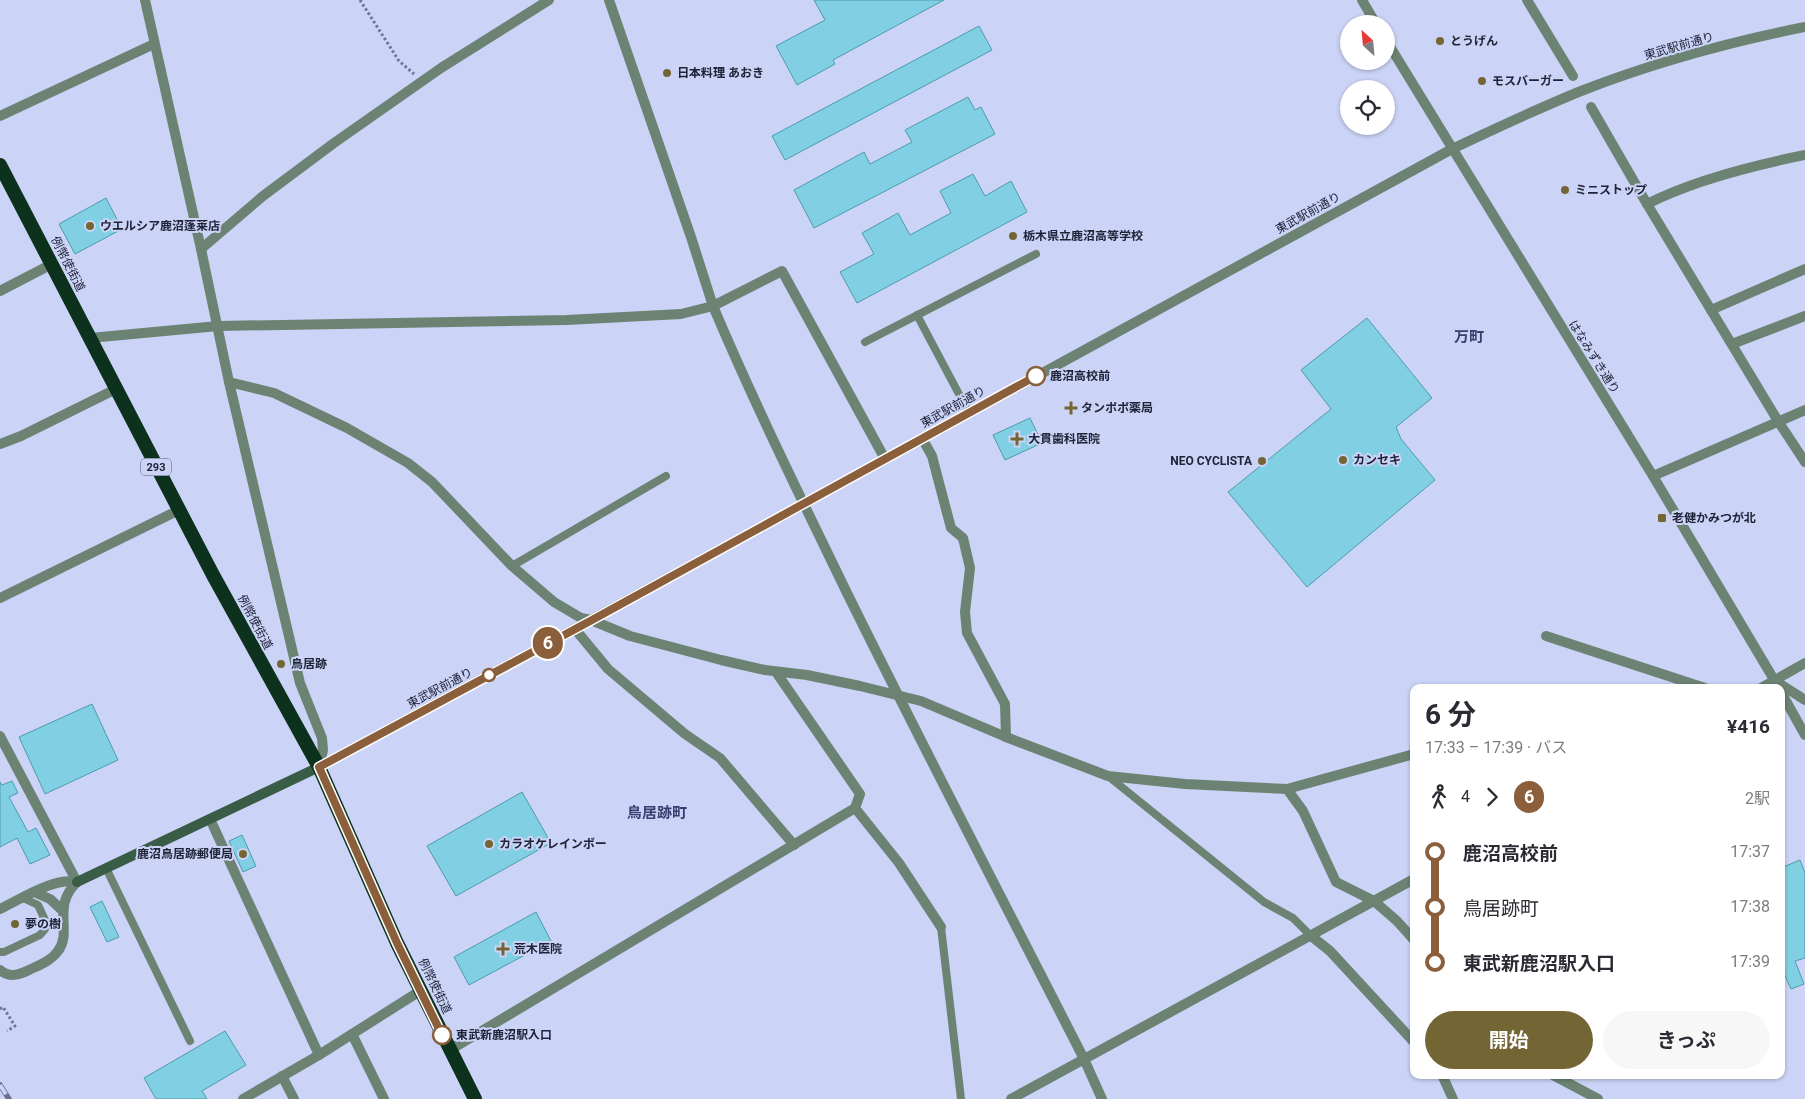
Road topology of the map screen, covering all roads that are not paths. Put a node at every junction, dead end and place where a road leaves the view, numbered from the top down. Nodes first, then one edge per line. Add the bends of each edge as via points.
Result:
1 (145, 0) edge
2 (549, 0) edge
3 (609, 0) edge
4 (1362, 0) edge
5 (1527, 0) edge
6 (1371, 15) edge
7 (1805, 27) edge
8 (154, 44) junction
9 (1395, 55) edge
10 (1573, 76) dead end
11 (1591, 108) dead end
12 (0, 116) edge
13 (1452, 149) junction
14 (1805, 155) edge
15 (0, 164) edge
16 (1647, 204) junction
17 (201, 249) junction
18 (1036, 254) dead end
19 (52, 264) junction
20 (1805, 269) edge
21 (0, 291) edge
22 (713, 306) junction
23 (1712, 310) junction
24 (917, 315) junction
25 (1805, 316) edge
26 (218, 326) junction
27 (90, 338) junction
28 (866, 342) dead end
29 (1732, 344) junction
30 (229, 382) junction
31 (116, 389) junction
32 (1805, 410) edge
33 (969, 413) junction
34 (1778, 421) junction
35 (922, 438) junction
36 (0, 444) edge
37 (885, 459) junction
38 (1805, 462) edge
39 (666, 476) dead end
40 (1653, 476) junction
41 (804, 504) junction
42 (179, 510) junction
43 (512, 566) junction
44 (0, 598) edge
45 (592, 620) junction
46 (575, 629) junction
47 (1546, 636) dead end
48 (1805, 663) edge
49 (776, 672) junction
50 (1693, 684) edge
51 (1776, 684) edge
52 (1785, 689) edge
53 (898, 696) junction
54 (1785, 699) edge
55 (1805, 700) edge
56 (1805, 735) edge
57 (0, 736) edge
58 (1006, 737) junction
59 (1410, 755) edge
60 (319, 767) junction
61 (1108, 776) junction
62 (1288, 789) junction
63 (855, 808) junction
64 (210, 819) junction
65 (794, 846) junction
66 (106, 868) junction
67 (1410, 881) edge
68 (77, 882) junction
69 (34, 892) junction
70 (23, 898) junction
71 (1374, 901) junction
72 (0, 909) edge
73 (62, 910) junction
74 (941, 927) joint
75 (1310, 936) junction
76 (1410, 936) edge
77 (0, 952) edge
78 (0, 970) edge
79 (420, 991) junction
80 (352, 1034) junction
81 (1410, 1038) edge
82 (190, 1041) dead end
83 (450, 1050) junction
84 (319, 1055) junction
85 (1084, 1059) junction
86 (282, 1076) junction
87 (1444, 1079) edge
88 (1560, 1079) edge
89 (243, 1099) edge
90 (294, 1099) edge
91 (384, 1099) edge
92 (475, 1099) edge
93 (962, 1099) edge
94 (1011, 1099) edge
95 (1102, 1099) edge
96 (1453, 1099) edge
97 (1598, 1099) edge

1 - 8 street
2 - 17 street via 422,81 263,196
3 - 22 street
4 - 6 street
5 - 10 street
7 - 13 street, 東武駅前通り via 1711,49 1636,72 1582,91
8 - 12 street
8 - 17 street
9 - 13 street, はなみずき通り
11 - 16 street
13 - 33 street, 東武駅前通り
13 - 40 street, はなみずき通り
14 - 16 street via 1668,193
15 - 19 highway, 例幣使街道 / 293
16 - 23 street
17 - 26 street
18 - 24 lane
19 - 21 street
19 - 27 highway, 例幣使街道 / 293
20 - 23 street
22 - 26 street via 681,314 567,320
22 - 37 street via 782,271
22 - 41 street
23 - 29 street
24 - 28 lane
24 - 33 lane
25 - 29 street
26 - 27 street
26 - 30 street
27 - 31 highway, 例幣使街道 / 293
29 - 34 street
30 - 43 street via 274,394 347,428 408,463 432,482
30 - 60 street via 300,684 322,738
31 - 36 street
31 - 42 highway, 例幣使街道 / 293
32 - 34 street
33 - 35 street, 東武駅前通り
34 - 38 street
34 - 40 street
35 - 37 street, 東武駅前通り
35 - 58 street via 932,456 951,528 963,538 970,568 965,612 967,633 1005,704
37 - 41 street, 東武駅前通り
39 - 43 lane
40 - 51 street, はなみずき通り
41 - 45 street, 東武駅前通り
41 - 53 street
42 - 44 street
42 - 60 highway, 例幣使街道 / 293
43 - 45 street via 554,602
45 - 46 street, 東武駅前通り
45 - 49 street via 630,636
46 - 60 street, 東武駅前通り
46 - 65 street via 608,669 685,734 720,758
47 - 50 street
48 - 51 street
49 - 53 street via 807,675
49 - 63 street via 860,794
52 - 55 street
53 - 58 street via 921,701
53 - 85 street
54 - 56 street
57 - 68 street
58 - 61 street
59 - 62 street
60 - 64 main road, 東武駅前通り
60 - 79 highway, 例幣使街道 / 293
61 - 62 street
61 - 75 lane via 1264,902 1293,918
62 - 71 street via 1303,811 1336,882
63 - 65 street
63 - 74 street via 899,863
64 - 66 main road, 東武駅前通り
64 - 84 street
65 - 83 street
66 - 68 main road, 東武駅前通り
66 - 82 lane
67 - 71 street
68 - 69 street via 68,880
68 - 73 street
69 - 70 street
69 - 73 street
70 - 72 street
70 - 77 lane via 38,905 45,920 45,929 40,935
71 - 75 street
71 - 76 street
73 - 78 street via 63,940 52,958 20,975
74 - 93 lane
75 - 81 street via 1330,951
75 - 85 street
79 - 80 street
79 - 83 highway, 例幣使街道 / 293
80 - 84 street
80 - 91 street
83 - 92 highway, 例幣使街道 / 293
84 - 86 street
85 - 94 street
85 - 95 street
86 - 89 street
86 - 90 street
87 - 96 street
88 - 97 street

